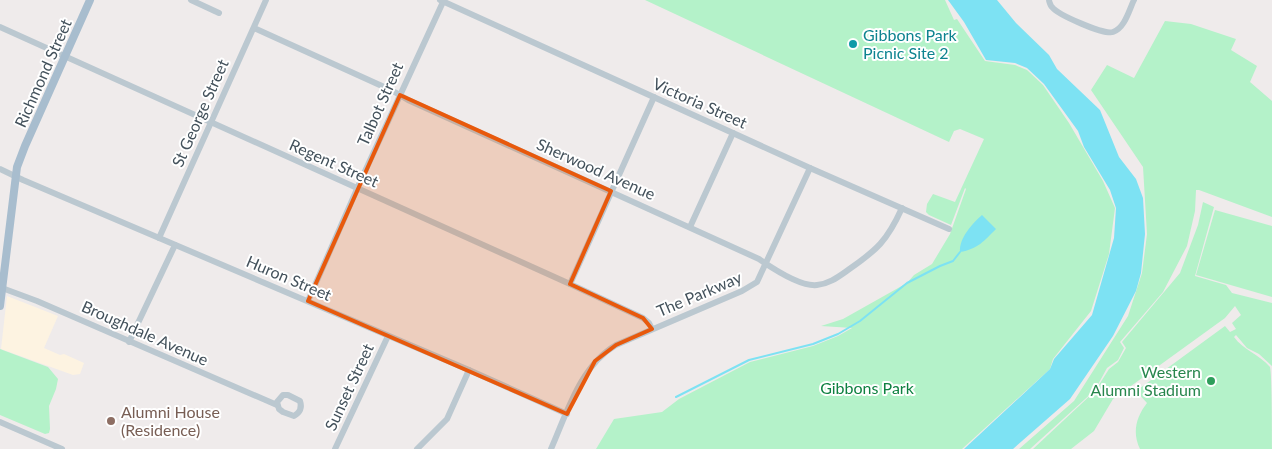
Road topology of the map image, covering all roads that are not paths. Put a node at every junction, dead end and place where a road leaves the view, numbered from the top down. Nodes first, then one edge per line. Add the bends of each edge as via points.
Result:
1 (90, 0) edge
2 (191, 0) edge
3 (266, 0) edge
4 (1049, 0) edge
5 (1134, 0) edge
6 (442, 1) edge
7 (219, 13) dead end
8 (0, 27) edge
9 (254, 28) junction
10 (65, 57) junction
11 (400, 95) junction
12 (654, 98) junction
13 (211, 122) junction
14 (733, 133) junction
15 (810, 168) junction
16 (0, 169) edge
17 (16, 175) junction
18 (357, 188) junction
19 (611, 191) junction
20 (902, 208) junction
21 (690, 227) junction
22 (949, 229) dead end
23 (159, 238) junction
24 (175, 245) junction
25 (766, 264) junction
26 (570, 284) junction
27 (1, 290) edge
28 (308, 301) junction
29 (0, 306) edge
30 (652, 329) junction
31 (388, 336) junction
32 (129, 342) junction
33 (469, 370) junction
34 (277, 405) dead end
35 (566, 414) junction
36 (0, 422) edge
37 (63, 449) edge
38 (336, 449) edge
39 (417, 449) edge
40 (551, 449) edge

1 - 10 main road, Richmond Street
2 - 7 street
3 - 9 street, St George Street
4 - 5 street via 1062,15 1103,32 1113,32 1122,26
6 - 11 street, Talbot Street
6 - 12 street, Victoria Street
8 - 10 street, Regent Street
9 - 11 street, Sherwood Avenue
9 - 13 street, St George Street
10 - 13 street, Regent Street
10 - 17 main road, Richmond Street via 25,146
11 - 18 street, Talbot Street
11 - 19 street, Sherwood Avenue
12 - 14 street, Victoria Street
12 - 19 street
13 - 18 street, Regent Street
13 - 23 street, St George Street
14 - 15 street, Victoria Street
14 - 21 street
15 - 20 street, Victoria Street
15 - 25 street, The Parkway
16 - 17 street, Huron Street
17 - 23 street, Huron Street
17 - 27 main road, Richmond Street
18 - 26 street, Regent Street
18 - 28 street, Talbot Street
19 - 21 street, Sherwood Avenue
19 - 26 street
20 - 22 street, Victoria Street
20 - 25 street, Sherwood Avenue via 889,234 873,253 830,282 808,285
21 - 25 street, Sherwood Avenue
23 - 24 street, Huron Street
24 - 28 street, Huron Street
24 - 32 street
25 - 30 street, The Parkway via 751,287
26 - 30 street, Regent Street via 643,318
27 - 29 main road, Richmond Street
27 - 32 street, Broughdale Avenue via 37,301
28 - 31 street, Huron Street
30 - 35 street, The Parkway via 616,345 595,361
31 - 33 street, Huron Street
31 - 38 street, Sunset Street
32 - 34 street, Broughdale Avenue
33 - 35 street, Huron Street
33 - 39 street via 446,419
35 - 40 street, The Parkway
36 - 37 street

